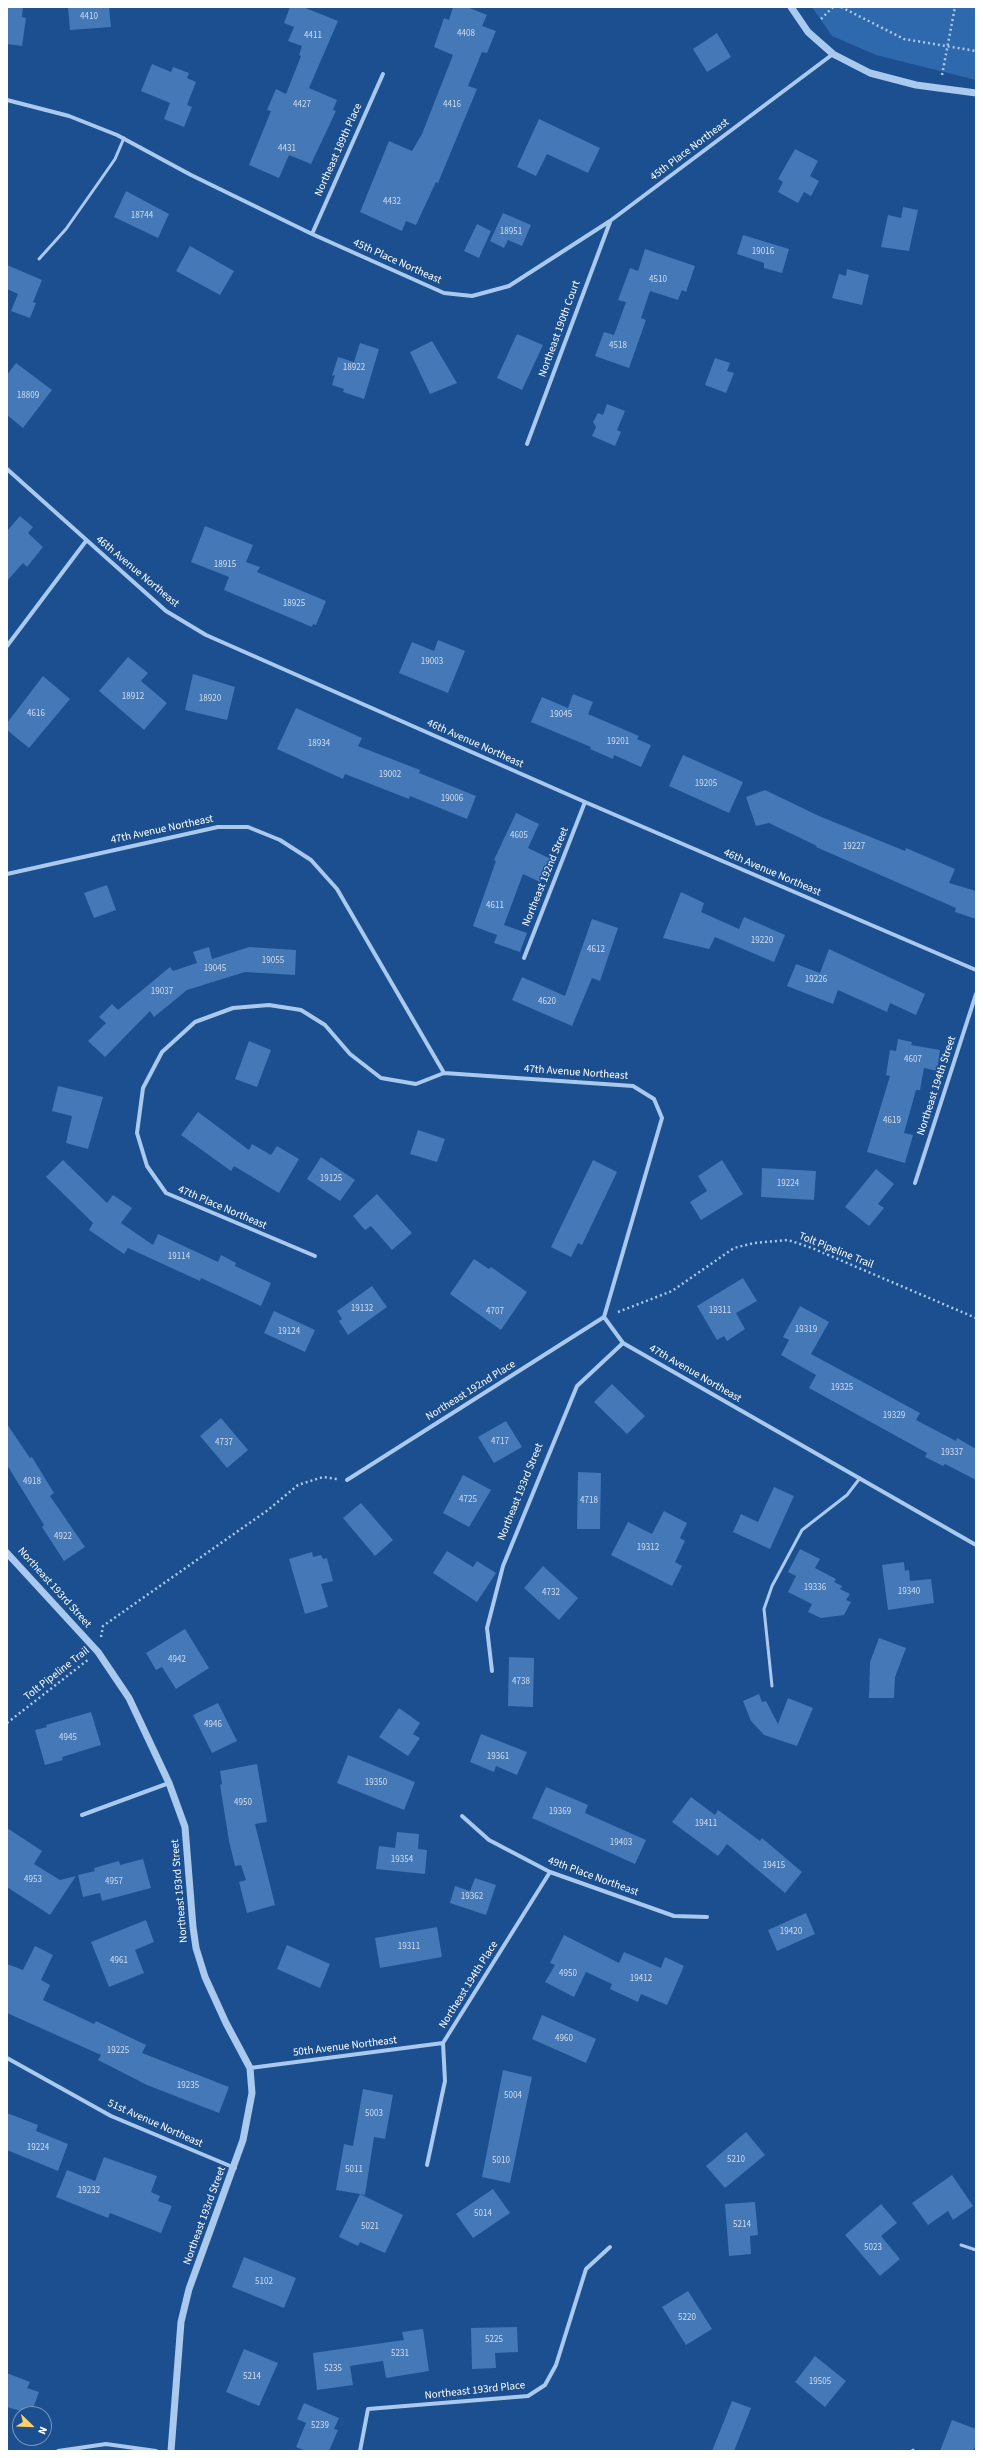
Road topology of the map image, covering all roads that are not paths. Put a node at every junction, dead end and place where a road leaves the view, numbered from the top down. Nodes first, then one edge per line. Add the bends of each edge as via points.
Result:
1 (791, 7) edge
2 (833, 54) junction
3 (383, 74) dead end
4 (976, 93) edge
5 (7, 100) edge
6 (124, 138) junction
7 (610, 221) junction
8 (312, 234) junction
9 (39, 259) dead end
10 (527, 444) dead end
11 (7, 470) edge
12 (86, 541) junction
13 (7, 646) edge
14 (585, 802) junction
15 (7, 874) edge
16 (524, 958) dead end
17 (976, 970) edge
18 (976, 994) edge
19 (444, 1073) junction
20 (915, 1183) dead end
21 (315, 1256) dead end
22 (604, 1317) junction
23 (623, 1343) junction
24 (860, 1478) junction
25 (347, 1480) road end
26 (976, 1545) edge
27 (7, 1553) edge
28 (492, 1671) dead end
29 (772, 1686) dead end
30 (169, 1783) junction
31 (82, 1815) dead end
32 (462, 1816) dead end
33 (550, 1872) junction
34 (707, 1917) dead end
35 (443, 2043) junction
36 (7, 2058) edge
37 (250, 2068) junction
38 (427, 2165) dead end
39 (235, 2168) junction
40 (961, 2245) dead end
41 (610, 2247) dead end
42 (976, 2250) edge
43 (58, 2451) edge
44 (156, 2451) edge
45 (171, 2451) edge
46 (360, 2451) edge

1 - 2 street via 808,32
2 - 4 street via 870,72 916,85
2 - 7 street, 45th Place Northeast
3 - 8 street, Northeast 189th Place
5 - 6 street, 45th Place Northeast via 69,116
6 - 8 street, 45th Place Northeast via 190,175
6 - 9 lane via 115,159 66,229
7 - 8 street, 45th Place Northeast via 509,286 472,296 444,293
7 - 10 street, Northeast 190th Court
11 - 12 street, 46th Avenue Northeast
12 - 13 street
12 - 14 street, 46th Avenue Northeast via 166,611 206,635
14 - 16 street, Northeast 192nd Street
14 - 17 street, 46th Avenue Northeast
15 - 19 street, 47th Avenue Northeast via 218,827 248,827 280,840 310,860 337,889
18 - 20 street, Northeast 194th Street
19 - 21 street, 47th Place Northeast via 416,1084 381,1078 350,1054 325,1025 300,1010 269,1005 234,1008 195,1022 162,1052 142,1088 138,1133 147,1166 166,1194
19 - 22 street, 47th Avenue Northeast via 633,1086 654,1099 662,1118
22 - 23 street, 47th Avenue Northeast
22 - 25 street, Northeast 192nd Place
23 - 24 street, 47th Avenue Northeast
23 - 28 street, Northeast 193rd Street via 577,1386 503,1566 487,1628
24 - 26 street, 47th Avenue Northeast
24 - 29 lane via 847,1495 802,1530 772,1586 764,1609
27 - 30 street, Northeast 193rd Street via 98,1652 129,1698
30 - 31 street
30 - 37 street, Northeast 193rd Street via 185,1827 196,1948 205,1977
32 - 33 street, 49th Place Northeast via 489,1840
33 - 34 street, 49th Place Northeast via 674,1916
33 - 35 street, Northeast 194th Place
35 - 37 street, 50th Avenue Northeast
35 - 38 street, Northeast 194th Place via 445,2081
36 - 39 street, 51st Avenue Northeast via 111,2116
37 - 39 street, Northeast 193rd Street via 252,2093 249,2115
39 - 45 street, Northeast 193rd Street via 190,2289 181,2322
40 - 42 lane
41 - 46 street, Northeast 193rd Place via 586,2268 556,2364 546,2385 528,2396 368,2409
43 - 44 street via 106,2444

